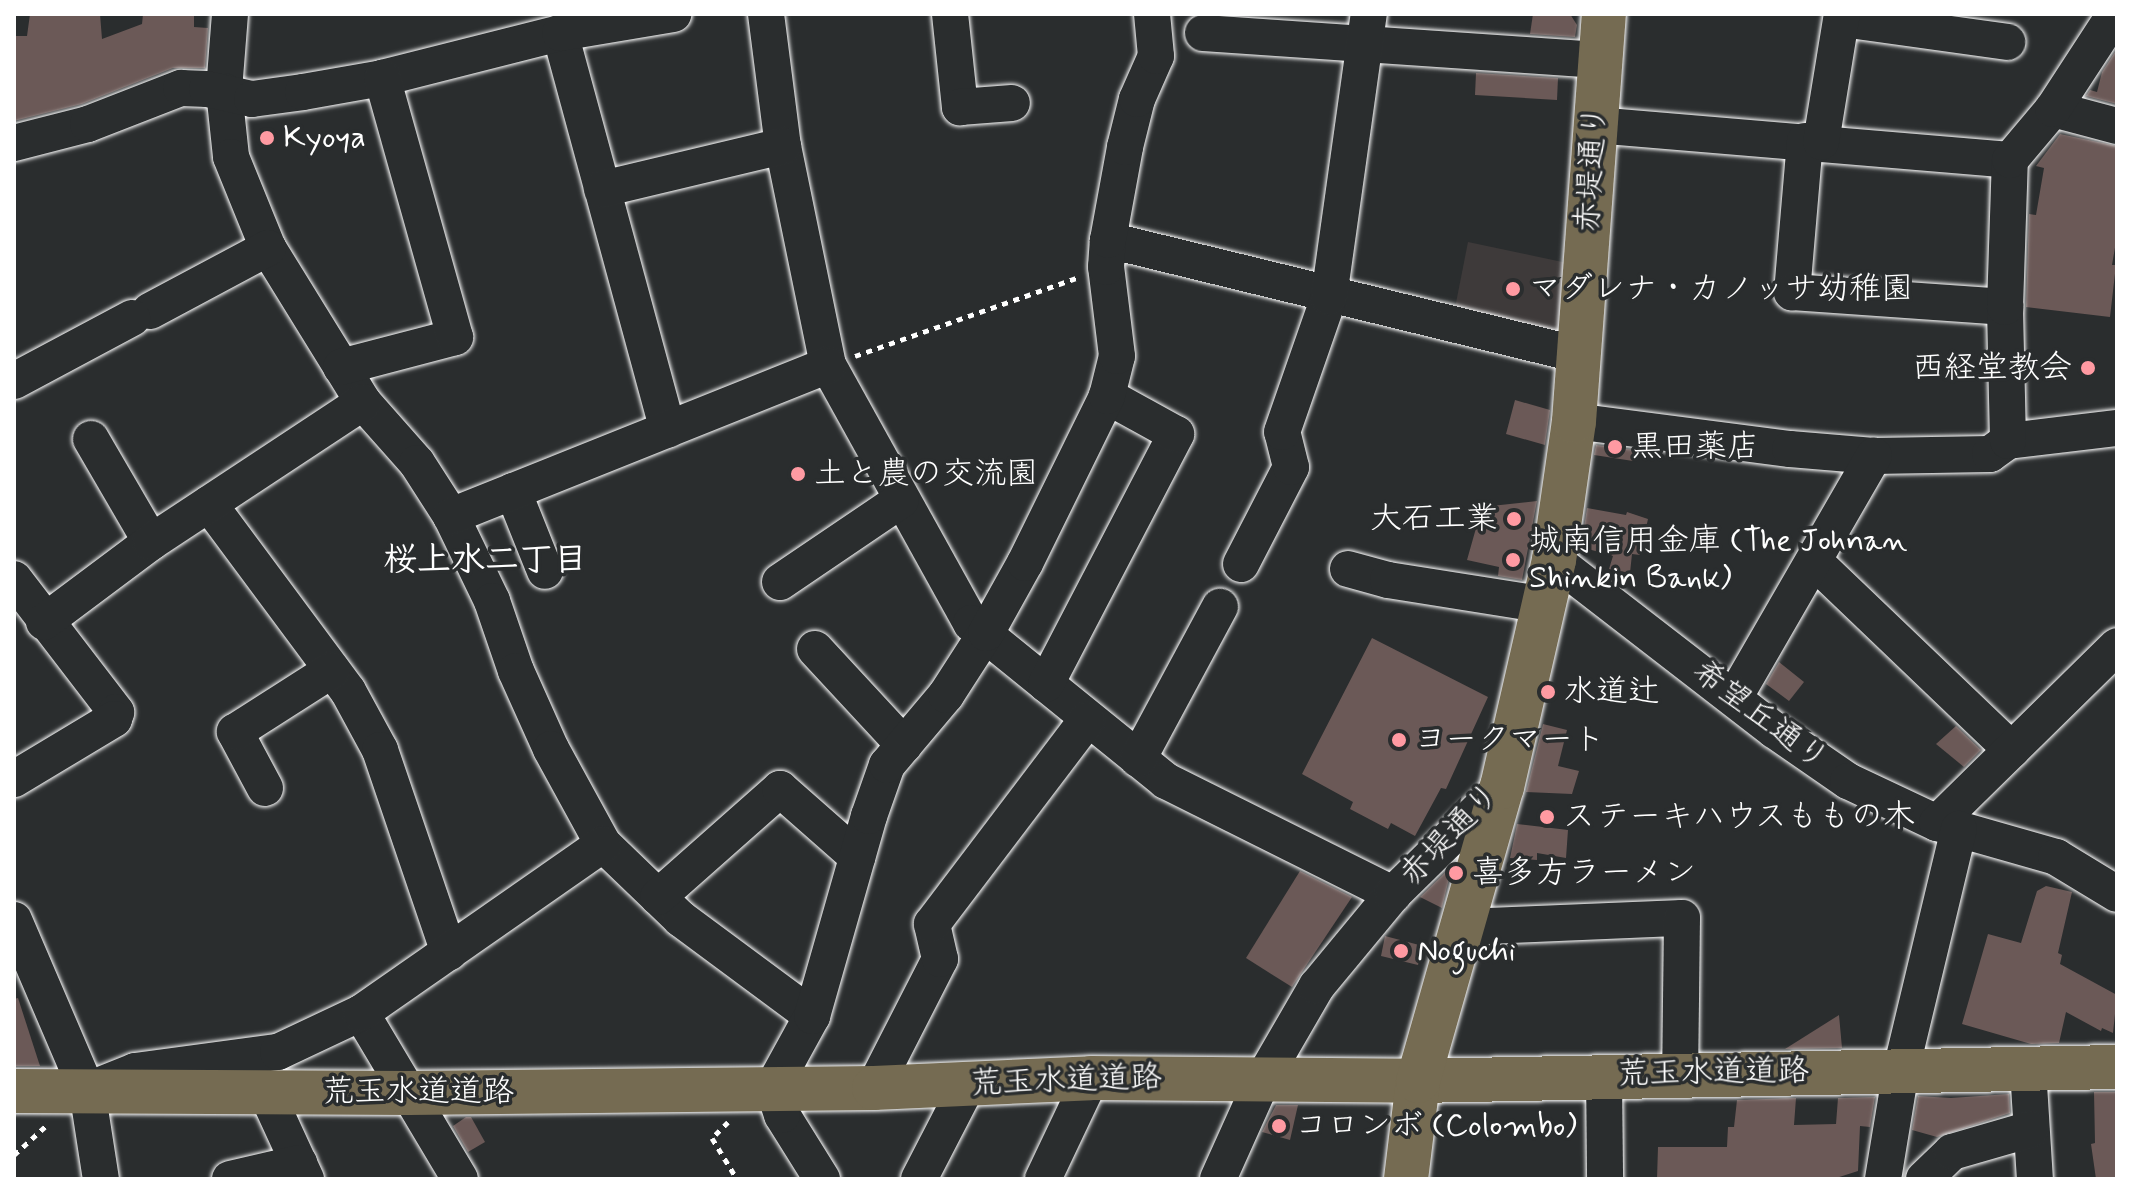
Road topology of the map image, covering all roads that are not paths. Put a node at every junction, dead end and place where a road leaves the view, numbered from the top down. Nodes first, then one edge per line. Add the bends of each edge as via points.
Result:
1 (230, 14) edge
2 (673, 14) edge
3 (766, 14) edge
4 (950, 14) edge
5 (1152, 14) edge
6 (1604, 14) edge
7 (2115, 14) edge
8 (1842, 17) edge
9 (1368, 29) edge
10 (560, 33) junction
11 (1203, 33) dead end
12 (2007, 42) dead end
13 (1599, 60) junction
14 (382, 78) junction
15 (224, 91) junction
16 (1012, 103) dead end
17 (2053, 109) junction
18 (1595, 125) junction
19 (2117, 126) edge
20 (1813, 142) junction
21 (14, 143) edge
22 (783, 146) junction
23 (2010, 160) junction
24 (602, 189) junction
25 (268, 248) junction
26 (1107, 254) junction
27 (1329, 297) junction
28 (2005, 307) junction
29 (1579, 355) junction
30 (828, 365) junction
31 (341, 367) junction
32 (14, 381) edge
33 (1107, 396) junction
34 (363, 402) junction
35 (1574, 421) junction
36 (2117, 428) edge
37 (668, 430) junction
38 (91, 439) dead end
39 (2008, 441) junction
40 (1874, 456) junction
41 (513, 491) junction
42 (901, 500) junction
43 (209, 504) junction
44 (451, 516) junction
45 (151, 542) junction
46 (1554, 560) junction
47 (1815, 562) junction
48 (1241, 564) dead end
49 (1348, 569) dead end
50 (545, 571) dead end
51 (14, 579) edge
52 (780, 582) dead end
53 (1545, 605) junction
54 (1220, 607) dead end
55 (44, 622) junction
56 (986, 633) junction
57 (2117, 646) edge
58 (815, 649) dead end
59 (332, 670) junction
60 (1046, 684) junction
61 (1734, 698) junction
62 (1087, 720) junction
63 (904, 745) junction
64 (2012, 750) junction
65 (1138, 759) junction
66 (14, 779) edge
67 (1502, 787) junction
68 (265, 788) dead end
69 (1948, 826) junction
70 (603, 844) junction
71 (857, 857) junction
72 (1393, 894) junction
73 (2117, 894) edge
74 (658, 897) junction
75 (14, 920) edge
76 (1464, 927) junction
77 (449, 953) junction
78 (24, 969) edge
79 (361, 1013) junction
80 (812, 1016) junction
81 (2117, 1067) edge
82 (2028, 1069) junction
83 (1901, 1070) junction
84 (1680, 1074) junction
85 (1604, 1075) junction
86 (1091, 1078) junction
87 (1263, 1079) junction
88 (1418, 1081) junction
89 (968, 1084) junction
90 (768, 1087) junction
91 (874, 1088) junction
92 (87, 1090) junction
93 (14, 1091) edge
94 (266, 1092) junction
95 (408, 1093) junction
96 (2031, 1129) junction
97 (302, 1171) edge
98 (101, 1179) edge
99 (230, 1179) edge
100 (460, 1179) edge
101 (822, 1179) edge
102 (919, 1179) edge
103 (1043, 1179) edge
104 (1218, 1179) edge
105 (1406, 1179) edge
106 (1605, 1179) edge
107 (1883, 1179) edge
108 (1924, 1179) edge
109 (2035, 1179) edge

1 - 15 street
2 - 10 street
3 - 22 street
4 - 16 street via 960,107
5 - 26 street via 1156,56 1137,99 1125,147
6 - 13 main road, 赤堤通り
7 - 17 street
8 - 12 street
8 - 20 street
9 - 11 street
9 - 13 street
9 - 27 street
10 - 14 street
10 - 24 street
13 - 18 main road, 赤堤通り
14 - 15 street via 252,99
14 - 31 street via 455,337
15 - 21 street via 181,88 88,124
15 - 25 street via 231,157
17 - 19 street
17 - 23 street
18 - 20 street
18 - 29 main road, 赤堤通り
20 - 23 street
20 - 28 street via 1792,292
22 - 24 street
22 - 30 street
23 - 28 street
24 - 37 street
25 - 31 street
25 - 32 street
26 - 27 street
26 - 33 street via 1117,356
27 - 29 street
27 - 48 street via 1282,432 1291,467
28 - 39 street
29 - 35 main road, 赤堤通り
30 - 37 street
30 - 42 street
31 - 34 street
33 - 56 street
33 - 60 street via 1176,434
34 - 43 street
34 - 44 street via 417,463
35 - 40 street
35 - 46 main road, 赤堤通り
36 - 39 street
37 - 41 street
38 - 45 street
39 - 40 street via 1990,454
40 - 47 street
41 - 44 street
41 - 50 street
42 - 52 street
42 - 56 street via 971,623
43 - 45 street
43 - 59 street
44 - 70 street via 492,601 551,749
45 - 55 street
46 - 53 main road, 赤堤通り
46 - 61 street, 希望丘通り
47 - 61 street
47 - 64 street
49 - 53 street
51 - 55 street
53 - 67 main road, 赤堤通り
54 - 65 street
55 - 66 street via 116,712 114,719
56 - 60 street
56 - 63 street via 946,695
57 - 64 street
58 - 63 street
59 - 68 street via 235,732
59 - 77 street via 380,750
60 - 62 street
61 - 69 street, 希望丘通り via 1848,781
62 - 65 street
62 - 91 street via 932,924 940,959
63 - 71 street via 887,765
64 - 69 street
65 - 72 street via 1166,781
67 - 72 street, 赤堤通り
67 - 76 main road
69 - 73 street, 希望丘通り via 2056,857
69 - 83 street
70 - 74 street
70 - 77 street
71 - 74 street via 780,789
71 - 80 street
72 - 87 street, 赤堤通り via 1317,986
74 - 80 street
75 - 78 street
76 - 84 street via 1682,918
76 - 88 main road
77 - 79 street
78 - 92 street
79 - 92 street via 278,1052 135,1071
79 - 95 street
80 - 90 street
81 - 82 main road, 荒玉水道道路
82 - 83 main road, 荒玉水道道路
82 - 96 street
83 - 84 main road, 荒玉水道道路
83 - 107 street
84 - 85 main road, 荒玉水道道路
85 - 88 main road, 荒玉水道道路
85 - 106 street
86 - 87 main road, 荒玉水道道路
86 - 89 main road, 荒玉水道道路
86 - 103 street
87 - 88 main road, 荒玉水道道路
87 - 104 street, 赤堤通り
88 - 105 main road
89 - 91 main road, 荒玉水道道路
89 - 102 street
90 - 91 main road, 荒玉水道道路
90 - 95 main road, 荒玉水道道路
90 - 101 street
92 - 93 main road, 荒玉水道道路
92 - 94 main road, 荒玉水道道路
92 - 98 street
94 - 95 main road, 荒玉水道道路
94 - 97 street
95 - 100 street
96 - 108 street via 1952,1152
96 - 109 street
97 - 99 street

